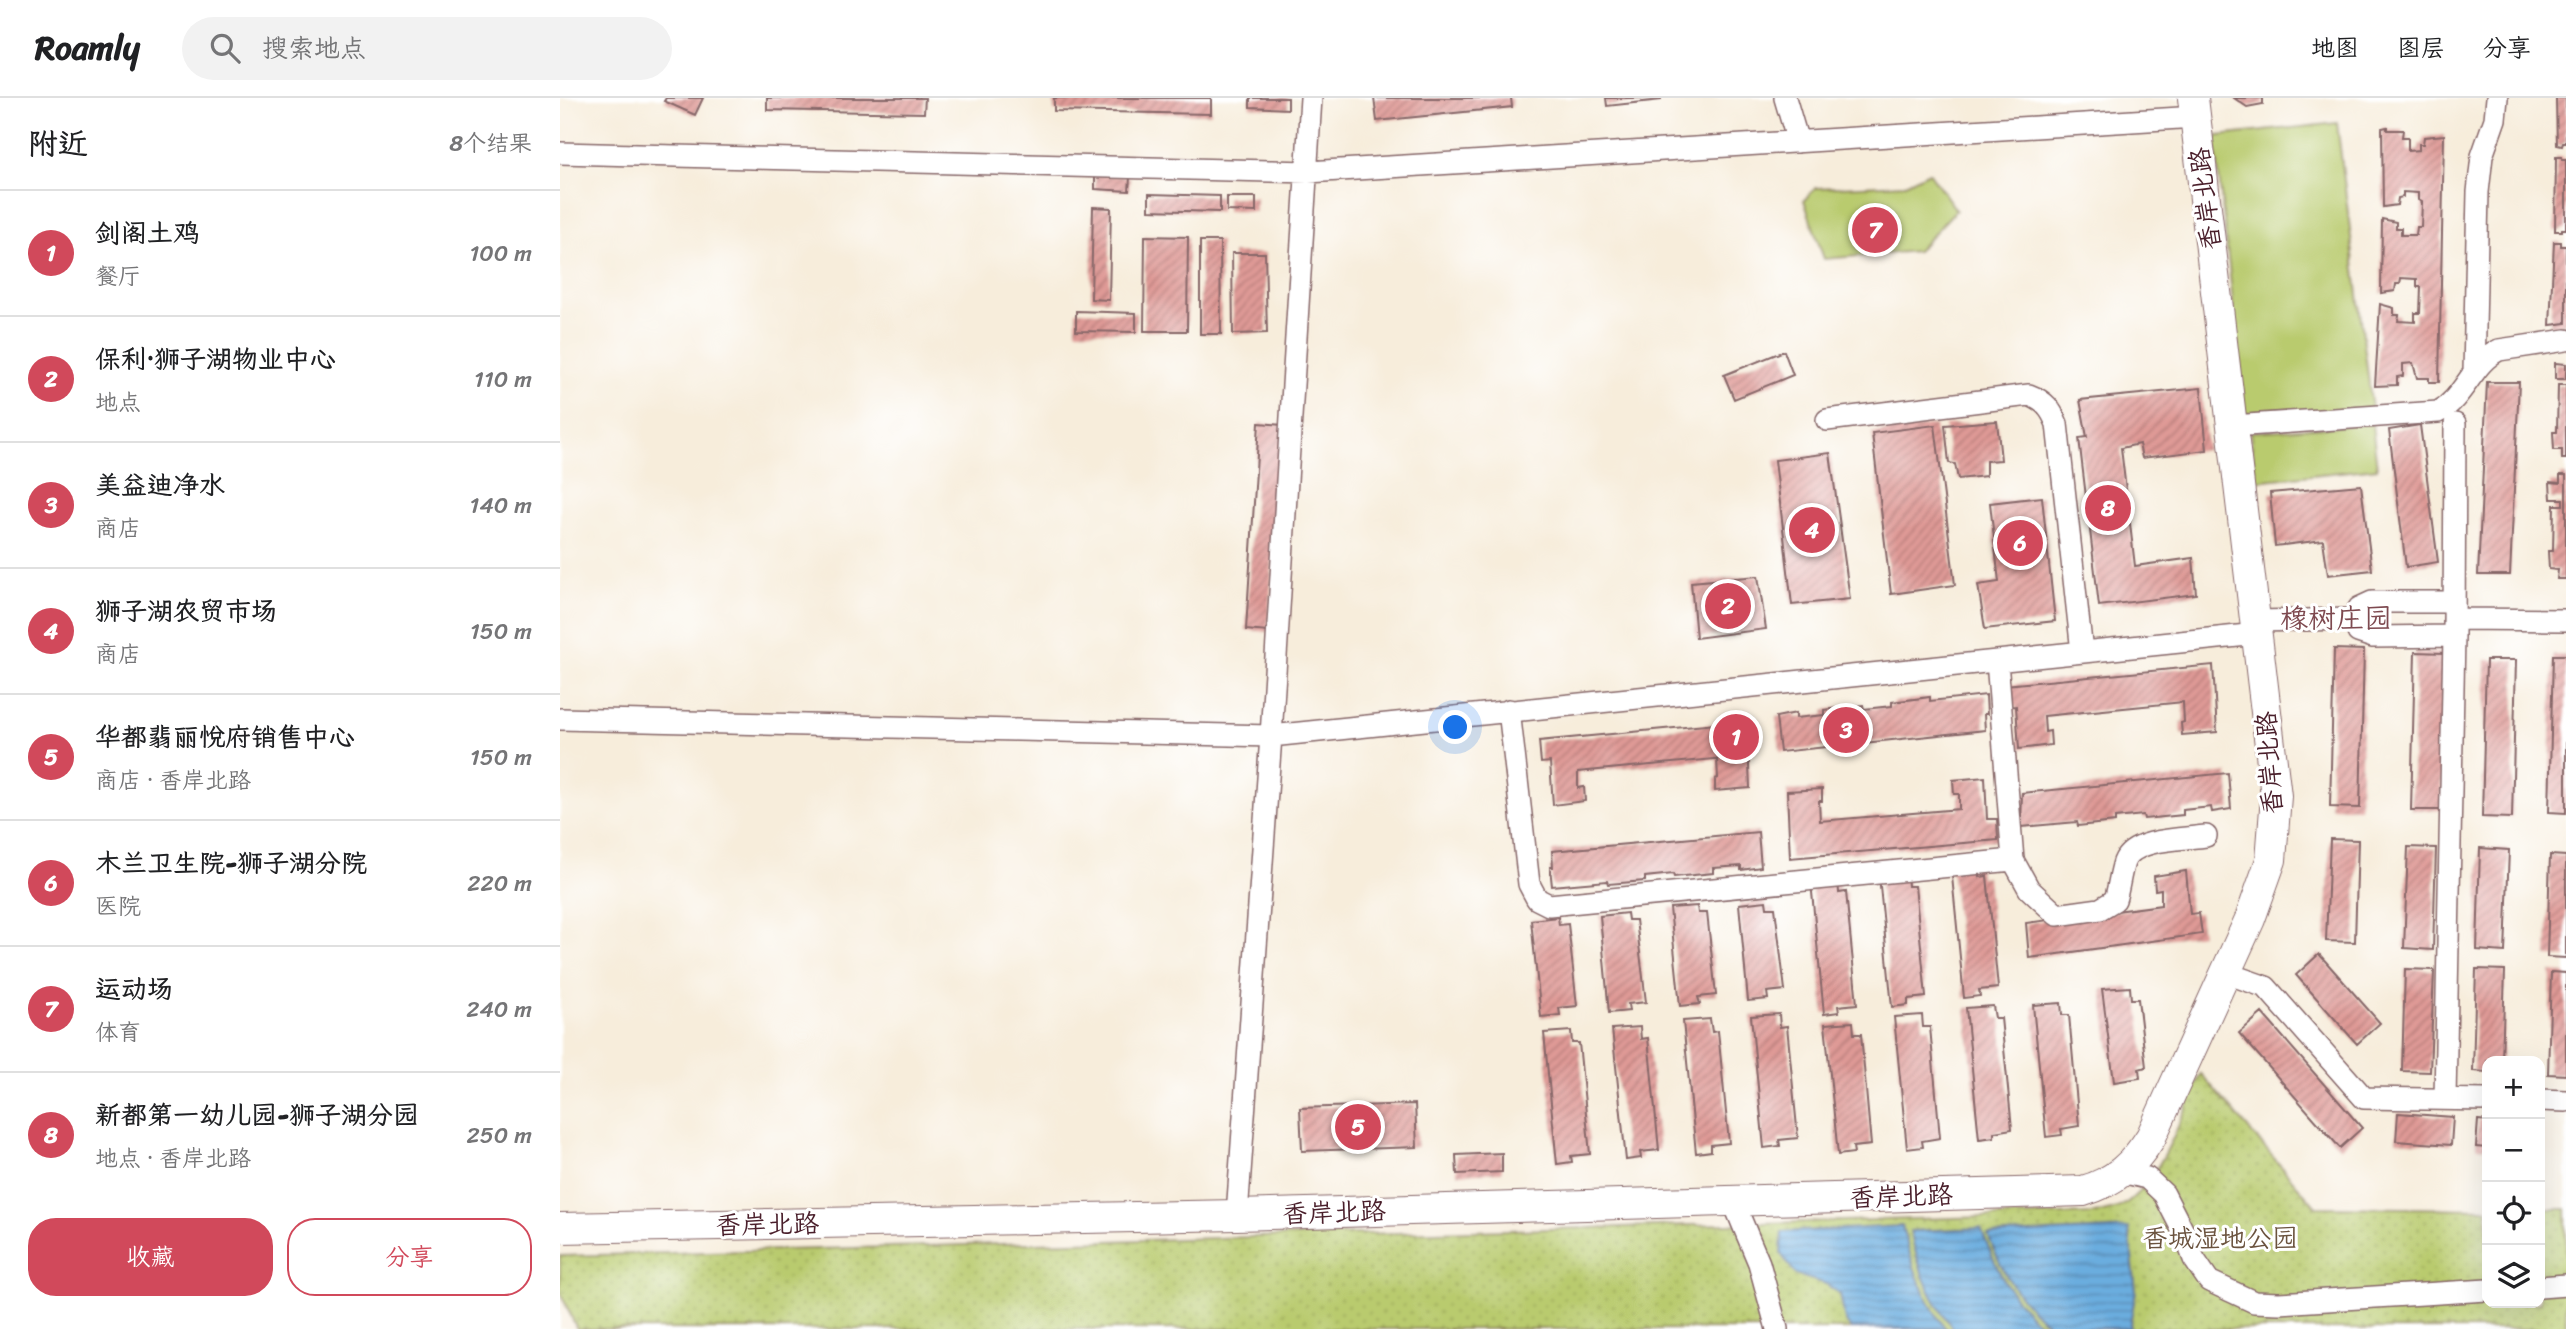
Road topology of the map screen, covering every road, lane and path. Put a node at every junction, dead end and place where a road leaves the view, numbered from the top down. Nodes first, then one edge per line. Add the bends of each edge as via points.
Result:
1 (1311, 98) edge
2 (1785, 98) edge
3 (2497, 98) edge
4 (2194, 108) edge
5 (1798, 142) junction
6 (560, 153) edge
7 (1308, 172) junction
8 (2566, 340) edge
9 (2474, 373) junction
10 (1828, 420) dead end
11 (2455, 424) dead end
12 (2232, 426) junction
13 (2353, 619) junction
14 (2454, 619) junction
15 (2566, 620) edge
16 (2256, 627) junction
17 (2081, 652) junction
18 (1997, 661) junction
19 (1509, 710) junction
20 (560, 719) edge
21 (1271, 736) junction
22 (2206, 836) dead end
23 (2013, 860) junction
24 (2226, 973) junction
25 (2445, 1099) junction
26 (2482, 1100) edge
27 (2545, 1100) edge
28 (2566, 1101) edge
29 (2136, 1169) junction
30 (1733, 1201) junction
31 (1237, 1215) junction
32 (560, 1228) edge
33 (2566, 1285) edge
34 (2545, 1287) edge
35 (2482, 1290) edge
36 (1777, 1329) edge

1 - 7 street
2 - 5 street
3 - 9 street via 2478,192
4 - 5 street
4 - 12 street, 香岸北路
5 - 7 street
6 - 7 street
7 - 21 street
8 - 9 street via 2499,351
9 - 12 street via 2450,405 2438,412
10 - 17 street via 2029,395 2052,410
11 - 14 street
12 - 16 street, 香岸北路
13 - 14 street via 2359,608 2372,602
13 - 14 street via 2358,632 2373,636
13 - 16 street
14 - 15 street
14 - 25 street
16 - 17 street
16 - 24 street, 香岸北路 via 2276,796 2271,860
17 - 18 street
18 - 19 street
18 - 23 street
19 - 21 street
19 - 23 street via 1529,884 1536,899 1549,905
20 - 21 street
21 - 31 street
22 - 23 street via 2137,848 2124,860 2115,900 2100,909 2057,915 2029,889
24 - 25 street via 2266,988 2364,1098
24 - 29 street, 香岸北路
25 - 26 street
27 - 28 street
29 - 30 street, 香岸北路 via 2083,1191
29 - 35 street via 2164,1194 2209,1281 2254,1302
30 - 31 street, 香岸北路
30 - 36 street via 1759,1263
31 - 32 street, 香岸北路
33 - 34 street

